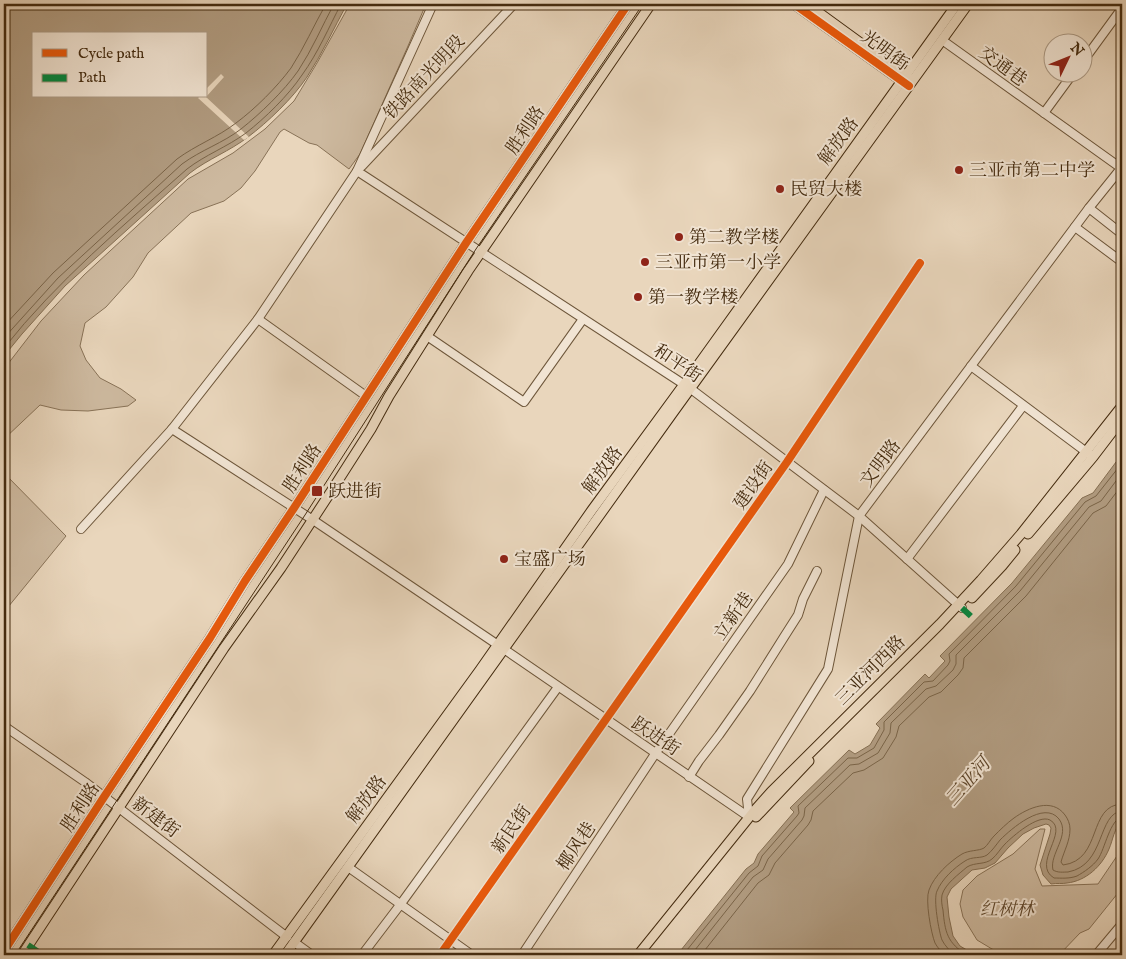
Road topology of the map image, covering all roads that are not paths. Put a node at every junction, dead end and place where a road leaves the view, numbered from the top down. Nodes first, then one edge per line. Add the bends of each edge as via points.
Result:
1 (433, 4) edge
2 (514, 4) edge
3 (628, 4) edge
4 (651, 4) edge
5 (794, 4) edge
6 (807, 4) edge
7 (957, 4) edge
8 (968, 4) edge
9 (1122, 8) edge
10 (942, 40) junction
11 (1094, 46) edge
12 (907, 80) junction
13 (1067, 82) edge
14 (1044, 113) junction
15 (1122, 167) edge
16 (357, 171) junction
17 (1089, 208) junction
18 (1075, 227) junction
19 (1122, 234) edge
20 (466, 242) junction
21 (480, 252) junction
22 (920, 262) dead end
23 (1122, 262) edge
24 (258, 319) junction
25 (583, 319) junction
26 (426, 336) junction
27 (971, 366) junction
28 (688, 387) junction
29 (366, 396) junction
30 (1023, 406) junction
31 (1122, 406) edge
32 (1122, 419) edge
33 (172, 429) junction
34 (1090, 455) junction
35 (787, 462) junction
36 (824, 490) junction
37 (294, 508) junction
38 (859, 516) junction
39 (313, 520) junction
40 (81, 529) dead end
41 (907, 559) junction
42 (816, 571) dead end
43 (960, 607) junction
44 (501, 647) junction
45 (558, 687) junction
46 (606, 721) junction
47 (4, 726) edge
48 (655, 754) junction
49 (689, 777) junction
50 (104, 797) junction
51 (119, 808) junction
52 (749, 817) junction
53 (348, 867) junction
54 (400, 905) junction
55 (1122, 924) edge
56 (291, 940) junction
57 (451, 941) junction
58 (4, 951) edge
59 (22, 955) edge
60 (273, 955) edge
61 (285, 955) edge
62 (312, 955) edge
63 (362, 955) edge
64 (440, 955) edge
65 (472, 955) edge
66 (522, 955) edge
67 (638, 955) edge
68 (644, 955) edge
69 (1096, 955) edge

1 - 16 street
2 - 16 street, 铁路南光明段
3 - 20 main road, 胜利路
4 - 21 main road, 胜利路
5 - 12 main road, 光明街
6 - 12 main road, 光明街
7 - 12 main road, 解放路
8 - 10 main road, 解放路
9 - 11 street
10 - 12 main road, 解放路
10 - 14 street, 交通巷
12 - 28 main road, 解放路
13 - 14 street
14 - 15 street, 交通巷
15 - 17 street, 文明路
16 - 20 street, 和平街
16 - 24 street
17 - 18 street, 文明路
17 - 19 street
18 - 23 street
18 - 27 street, 文明路
20 - 21 street, 和平街
20 - 29 main road, 胜利路
21 - 25 street, 和平街
21 - 26 main road, 胜利路
22 - 35 street, 建设街
24 - 29 street
24 - 33 street
25 - 26 street via 524,402
25 - 28 street, 和平街
26 - 39 main road, 胜利路
27 - 30 street
27 - 38 street, 文明路
28 - 35 street, 和平街
28 - 44 main road, 解放路
29 - 37 main road, 胜利路
30 - 34 street
30 - 41 street
31 - 34 main road, 三亚河西路
32 - 34 main road, 三亚河西路
33 - 37 street, 跃进街
33 - 40 street
34 - 43 main road, 三亚河西路
35 - 36 street, 和平街
35 - 46 street, 建设街
36 - 38 street, 和平街
36 - 48 street, 立新巷 via 788,564
37 - 39 street, 跃进街
37 - 50 main road, 胜利路
38 - 41 street, 和平街
38 - 52 street, 文明路 via 828,669 747,799
39 - 44 street, 跃进街
39 - 51 main road, 胜利路
41 - 43 street, 和平街
42 - 49 street via 798,615 750,691
43 - 52 main road, 三亚河西路 via 800,762
43 - 68 main road, 三亚河西路 via 753,821
44 - 45 street, 跃进街
44 - 53 main road, 解放路
44 - 56 main road, 解放路 via 367,824
45 - 46 street, 跃进街
45 - 54 street
46 - 48 street, 跃进街
46 - 57 street, 新民街
47 - 50 street, 新建街
48 - 49 street, 跃进街
48 - 66 street, 椰风巷
49 - 52 street, 跃进街
50 - 51 street, 新建街
50 - 58 main road, 胜利路
51 - 56 street, 新建街
51 - 59 main road, 胜利路
52 - 67 main road, 三亚河西路
53 - 54 street
53 - 56 main road, 解放路
54 - 57 street
54 - 63 street
55 - 69 street
56 - 60 main road, 解放路
56 - 61 main road, 解放路
56 - 62 street, 新建街
57 - 64 street, 新民街
57 - 65 street

